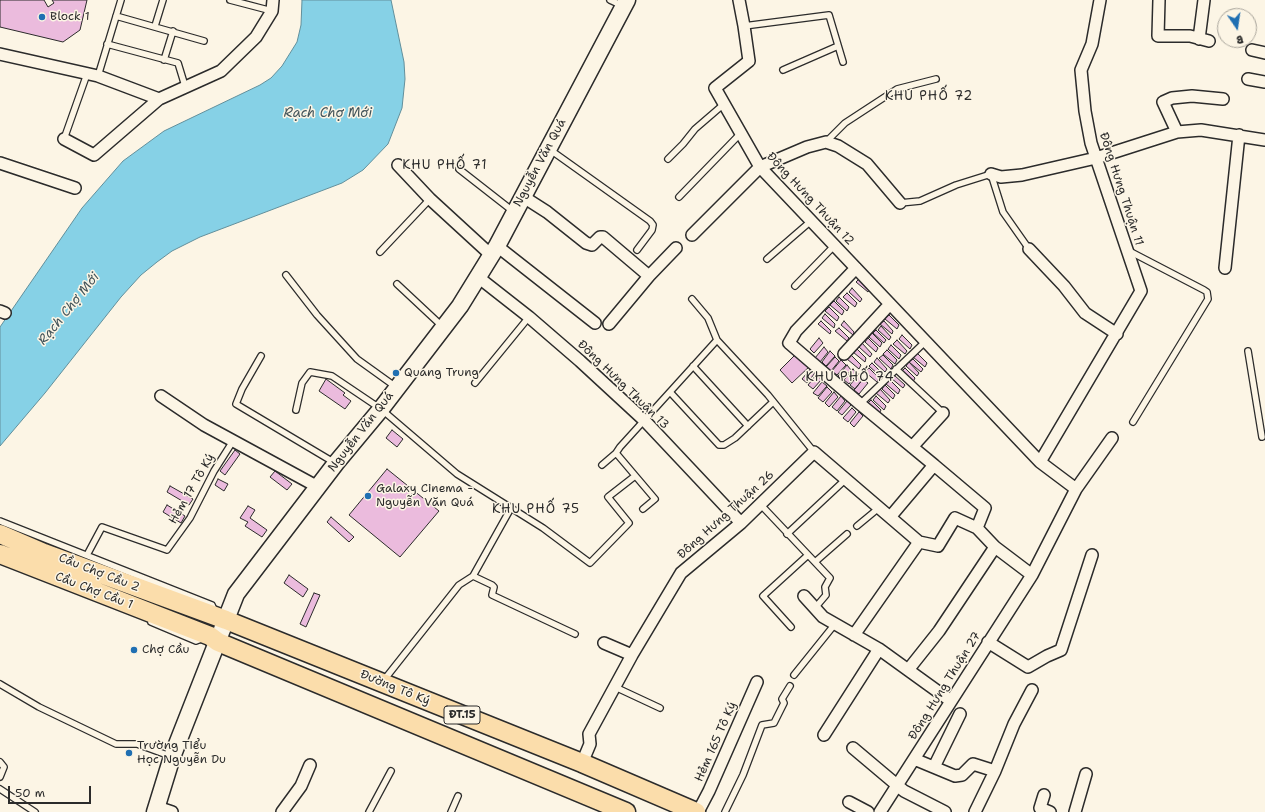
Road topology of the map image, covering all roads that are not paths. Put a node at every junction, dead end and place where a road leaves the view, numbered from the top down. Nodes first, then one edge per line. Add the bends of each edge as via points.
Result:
1 (121, 0) edge
2 (163, 0) edge
3 (230, 0) edge
4 (739, 0) edge
5 (1100, 0) edge
6 (1159, 0) edge
7 (1204, 0) edge
8 (620, 2) edge
9 (272, 5) edge
10 (116, 16) junction
11 (155, 26) junction
12 (744, 26) junction
13 (173, 31) junction
14 (204, 41) dead end
15 (107, 44) junction
16 (838, 46) junction
17 (1252, 50) dead end
18 (1265, 53) edge
19 (0, 54) edge
20 (164, 60) junction
21 (843, 62) dead end
22 (783, 70) dead end
23 (93, 75) junction
24 (936, 79) dead end
25 (1248, 79) dead end
26 (1265, 82) edge
27 (185, 86) junction
28 (159, 99) junction
29 (1223, 99) dead end
30 (724, 104) junction
31 (1177, 132) junction
32 (741, 133) junction
33 (1239, 135) junction
34 (64, 139) joint
35 (1265, 140) edge
36 (826, 142) junction
37 (547, 148) junction
38 (1096, 158) junction
39 (668, 159) dead end
40 (0, 163) edge
41 (398, 165) dead end
42 (760, 167) junction
43 (458, 169) dead end
44 (991, 174) junction
45 (76, 188) dead end
46 (522, 196) junction
47 (679, 197) dead end
48 (430, 199) junction
49 (900, 203) joint
50 (514, 212) junction
51 (811, 221) junction
52 (692, 235) dead end
53 (835, 245) junction
54 (676, 248) dead end
55 (1030, 249) joint
56 (494, 250) junction
57 (637, 250) dead end
58 (1127, 250) junction
59 (380, 252) dead end
60 (767, 259) dead end
61 (856, 268) junction
62 (1225, 268) dead end
63 (286, 274) dead end
64 (649, 276) junction
65 (478, 277) junction
66 (397, 284) dead end
67 (795, 286) dead end
68 (692, 300) dead end
69 (890, 304) junction
70 (529, 317) junction
71 (595, 323) dead end
72 (609, 324) dead end
73 (443, 328) junction
74 (1117, 334) junction
75 (717, 340) junction
76 (926, 341) junction
77 (1248, 351) dead end
78 (844, 354) dead end
79 (261, 356) dead end
80 (693, 366) junction
81 (896, 369) junction
82 (475, 383) dead end
83 (396, 387) junction
84 (670, 392) junction
85 (160, 396) dead end
86 (773, 402) junction
87 (860, 404) junction
88 (296, 410) dead end
89 (381, 410) junction
90 (942, 414) joint
91 (645, 421) junction
92 (1133, 422) dead end
93 (748, 426) junction
94 (1262, 437) dead end
95 (1112, 438) dead end
96 (233, 441) junction
97 (912, 447) junction
98 (814, 452) junction
99 (616, 453) junction
100 (1040, 462) junction
101 (336, 463) junction
102 (934, 464) junction
103 (602, 465) dead end
104 (635, 476) junction
105 (846, 478) junction
106 (318, 487) junction
107 (1076, 489) junction
108 (760, 504) junction
109 (880, 507) junction
110 (511, 508) junction
111 (643, 509) dead end
112 (891, 516) junction
113 (0, 521) edge
114 (741, 523) junction
115 (857, 526) dead end
116 (977, 528) junction
117 (0, 534) edge
118 (787, 534) junction
119 (847, 534) dead end
120 (919, 542) junction
121 (995, 547) junction
122 (0, 554) edge
123 (87, 555) junction
124 (808, 555) junction
125 (1092, 555) dead end
126 (815, 562) junction
127 (1032, 575) junction
128 (473, 576) junction
129 (804, 596) dead end
130 (815, 608) junction
131 (221, 618) junction
132 (145, 620) dead end
133 (835, 624) junction
134 (791, 627) dead end
135 (575, 634) dead end
136 (854, 635) junction
137 (214, 639) junction
138 (988, 642) junction
139 (604, 643) dead end
140 (880, 649) junction
141 (632, 655) junction
142 (908, 670) junction
143 (794, 675) dead end
144 (757, 682) dead end
145 (382, 683) junction
146 (0, 684) edge
147 (790, 686) dead end
148 (615, 687) junction
149 (1032, 690) dead end
150 (951, 701) junction
151 (660, 708) dead end
152 (960, 714) dead end
153 (824, 735) dead end
154 (853, 748) dead end
155 (172, 757) junction
156 (914, 759) junction
157 (0, 762) edge
158 (582, 763) junction
159 (310, 765) dead end
160 (934, 767) junction
161 (391, 771) dead end
162 (994, 771) junction
163 (1086, 774) dead end
164 (0, 777) edge
165 (897, 786) junction
166 (0, 789) edge
167 (1044, 795) dead end
168 (458, 796) dead end
169 (849, 802) dead end
170 (156, 809) edge
171 (35, 812) edge
172 (172, 812) edge
173 (282, 812) edge
174 (369, 812) edge
175 (451, 812) edge
176 (626, 812) edge
177 (697, 812) edge
178 (725, 812) edge
179 (868, 812) edge
180 (880, 812) edge
181 (946, 812) edge
182 (975, 812) edge
183 (1050, 812) edge
184 (1075, 812) edge

1 - 10 lane
2 - 11 lane
3 - 9 lane
4 - 12 street, Đông Hưng Thuận 12
5 - 38 street, Đông Hưng Thuận 11 via 1092,44 1081,70 1085,111
6 - 7 street via 1158,36 1190,36 1204,40
8 - 37 main road, Nguyễn Văn Quá
9 - 27 street via 256,37 221,71
10 - 11 lane
10 - 15 lane
11 - 13 lane
12 - 16 lane via 829,15
12 - 30 street, Đông Hưng Thuận 12 via 749,61 715,88
13 - 14 lane
13 - 20 lane
15 - 20 lane
15 - 23 lane
16 - 21 lane
16 - 22 lane
17 - 18 street
19 - 23 street
20 - 27 lane via 178,63
23 - 28 street
23 - 34 lane
24 - 36 lane via 897,89 845,123
25 - 26 street
27 - 28 street
28 - 34 street via 94,154
29 - 31 street via 1192,96 1172,98 1163,102
30 - 32 street, Đông Hưng Thuận 12
30 - 39 lane via 695,129
31 - 33 street via 1201,130
31 - 38 street
32 - 42 street, Đông Hưng Thuận 12
32 - 47 lane
33 - 35 street
33 - 62 street
36 - 42 street via 807,147
36 - 49 street via 838,146 867,164
37 - 46 main road, Nguyễn Văn Quá
37 - 57 lane via 650,221 653,225 652,230
38 - 44 street via 1022,175 1001,177
38 - 58 street, Đông Hưng Thuận 11
40 - 45 street
41 - 48 street
42 - 51 street, Đông Hưng Thuận 12
42 - 52 street
43 - 50 lane
44 - 49 lane via 956,185 920,201
44 - 55 lane via 1003,212
46 - 50 main road, Nguyễn Văn Quá
46 - 64 street via 586,243 592,245 603,237
48 - 56 street
48 - 59 lane
50 - 56 main road, Nguyễn Văn Quá
51 - 53 street, Đông Hưng Thuận 12
51 - 60 lane
53 - 61 street, Đông Hưng Thuận 12
53 - 67 lane
54 - 64 street
55 - 74 street via 1085,313
56 - 65 main road, Nguyễn Văn Quá
56 - 71 street
58 - 74 street, Đông Hưng Thuận 11 via 1141,291
58 - 92 lane via 1204,290 1207,292 1208,300
61 - 69 street, Đông Hưng Thuận 12
61 - 87 street via 789,340 791,345
63 - 83 lane via 316,315 357,359
64 - 72 street
65 - 70 street, Đông Hưng Thuận 13
65 - 73 main road, Nguyễn Văn Quá
66 - 73 lane
68 - 75 lane via 708,318
69 - 76 street, Đông Hưng Thuận 12
69 - 78 street
70 - 82 lane
70 - 91 street, Đông Hưng Thuận 13
73 - 83 main road, Nguyễn Văn Quá
74 - 100 street, Đông Hưng Thuận 11
75 - 80 lane
75 - 86 lane
76 - 81 lane
76 - 100 street, Đông Hưng Thuận 12
77 - 94 lane
79 - 101 lane via 236,404
80 - 84 lane
80 - 93 lane
81 - 87 lane
81 - 90 lane
83 - 89 main road, Nguyễn Văn Quá
84 - 91 lane
84 - 93 lane via 719,445 728,444
85 - 96 street
86 - 93 lane
86 - 98 lane
87 - 97 street
88 - 89 lane via 302,383 310,372 332,376
89 - 101 main road, Nguyễn Văn Quá
89 - 110 lane via 457,474
90 - 97 street
91 - 99 lane
91 - 114 street, Đông Hưng Thuận 13
95 - 107 street, Đông Hưng Thuận 27
96 - 106 street
96 - 123 lane, Hẻm 17 Tô Ký via 190,518 167,550 102,527
97 - 102 street
98 - 105 street
98 - 108 street, Đông Hưng Thuận 26
99 - 103 lane
99 - 104 lane
100 - 107 street, Đông Hưng Thuận 12
101 - 106 main road, Nguyễn Văn Quá
102 - 112 street
102 - 116 street via 985,508
104 - 110 lane via 608,496 629,523 590,563
104 - 111 lane via 655,499
105 - 109 street
105 - 118 lane
106 - 131 main road, Nguyễn Văn Quá via 236,594
107 - 127 street, Đông Hưng Thuận 27
108 - 114 street, Đông Hưng Thuận 26
108 - 118 lane
109 - 112 street
109 - 115 lane
110 - 128 lane
112 - 120 street
113 - 123 lane
114 - 141 street, Đông Hưng Thuận 26 via 681,573
116 - 120 street via 955,518 938,546
116 - 121 street
117 - 131 main road, Cầu Chợ Cầu 2 via 44,553
118 - 124 lane
119 - 126 lane
120 - 136 street
121 - 127 street
121 - 142 street via 939,631
122 - 137 main road, Cầu Chợ Cầu 1
123 - 131 lane via 212,605
124 - 126 lane
124 - 134 lane via 763,596
125 - 138 street via 1062,650 1028,667
126 - 130 lane via 830,578 824,587 826,595
127 - 138 street, Đông Hưng Thuận 27
128 - 135 lane via 492,585 492,594
128 - 145 lane via 459,585
129 - 130 street
130 - 133 street via 823,617
131 - 137 main road, Nguyễn Văn Quá
131 - 145 main road, Đường Tô Ký / ĐT.15
132 - 137 lane via 196,641
133 - 136 street
133 - 143 lane
136 - 140 street
137 - 155 main road, Nguyễn Văn Quá
137 - 176 main road, Đường Tô Ký / ĐT.15
138 - 150 street, Đông Hưng Thuận 27
139 - 141 street
140 - 142 street
140 - 153 street
141 - 148 street, Đông Hưng Thuận 26
142 - 150 street
144 - 177 street, Hẻm 165 Tô Ký via 709,791
145 - 158 main road, Đường Tô Ký / ĐT.15
146 - 155 lane via 39,707 116,744 137,744
147 - 178 lane via 782,699 784,703 774,723 762,725 744,775
148 - 151 lane
148 - 158 street, Đông Hưng Thuận 26 via 589,734 590,744
149 - 162 street
150 - 156 street, Đông Hưng Thuận 27
152 - 160 street
154 - 165 street
155 - 170 main road, Nguyễn Văn Quá
156 - 160 street
156 - 165 street, Đông Hưng Thuận 27
157 - 164 lane via 4,767
158 - 177 main road, Đường Tô Ký / ĐT.15
159 - 173 street via 301,786
160 - 162 street via 955,776 962,775 973,764
161 - 174 lane
162 - 182 street
163 - 184 street
165 - 180 street, Đông Hưng Thuận 27
165 - 181 street
166 - 171 lane
167 - 183 street via 1040,808
168 - 175 lane
169 - 179 street
170 - 172 street

